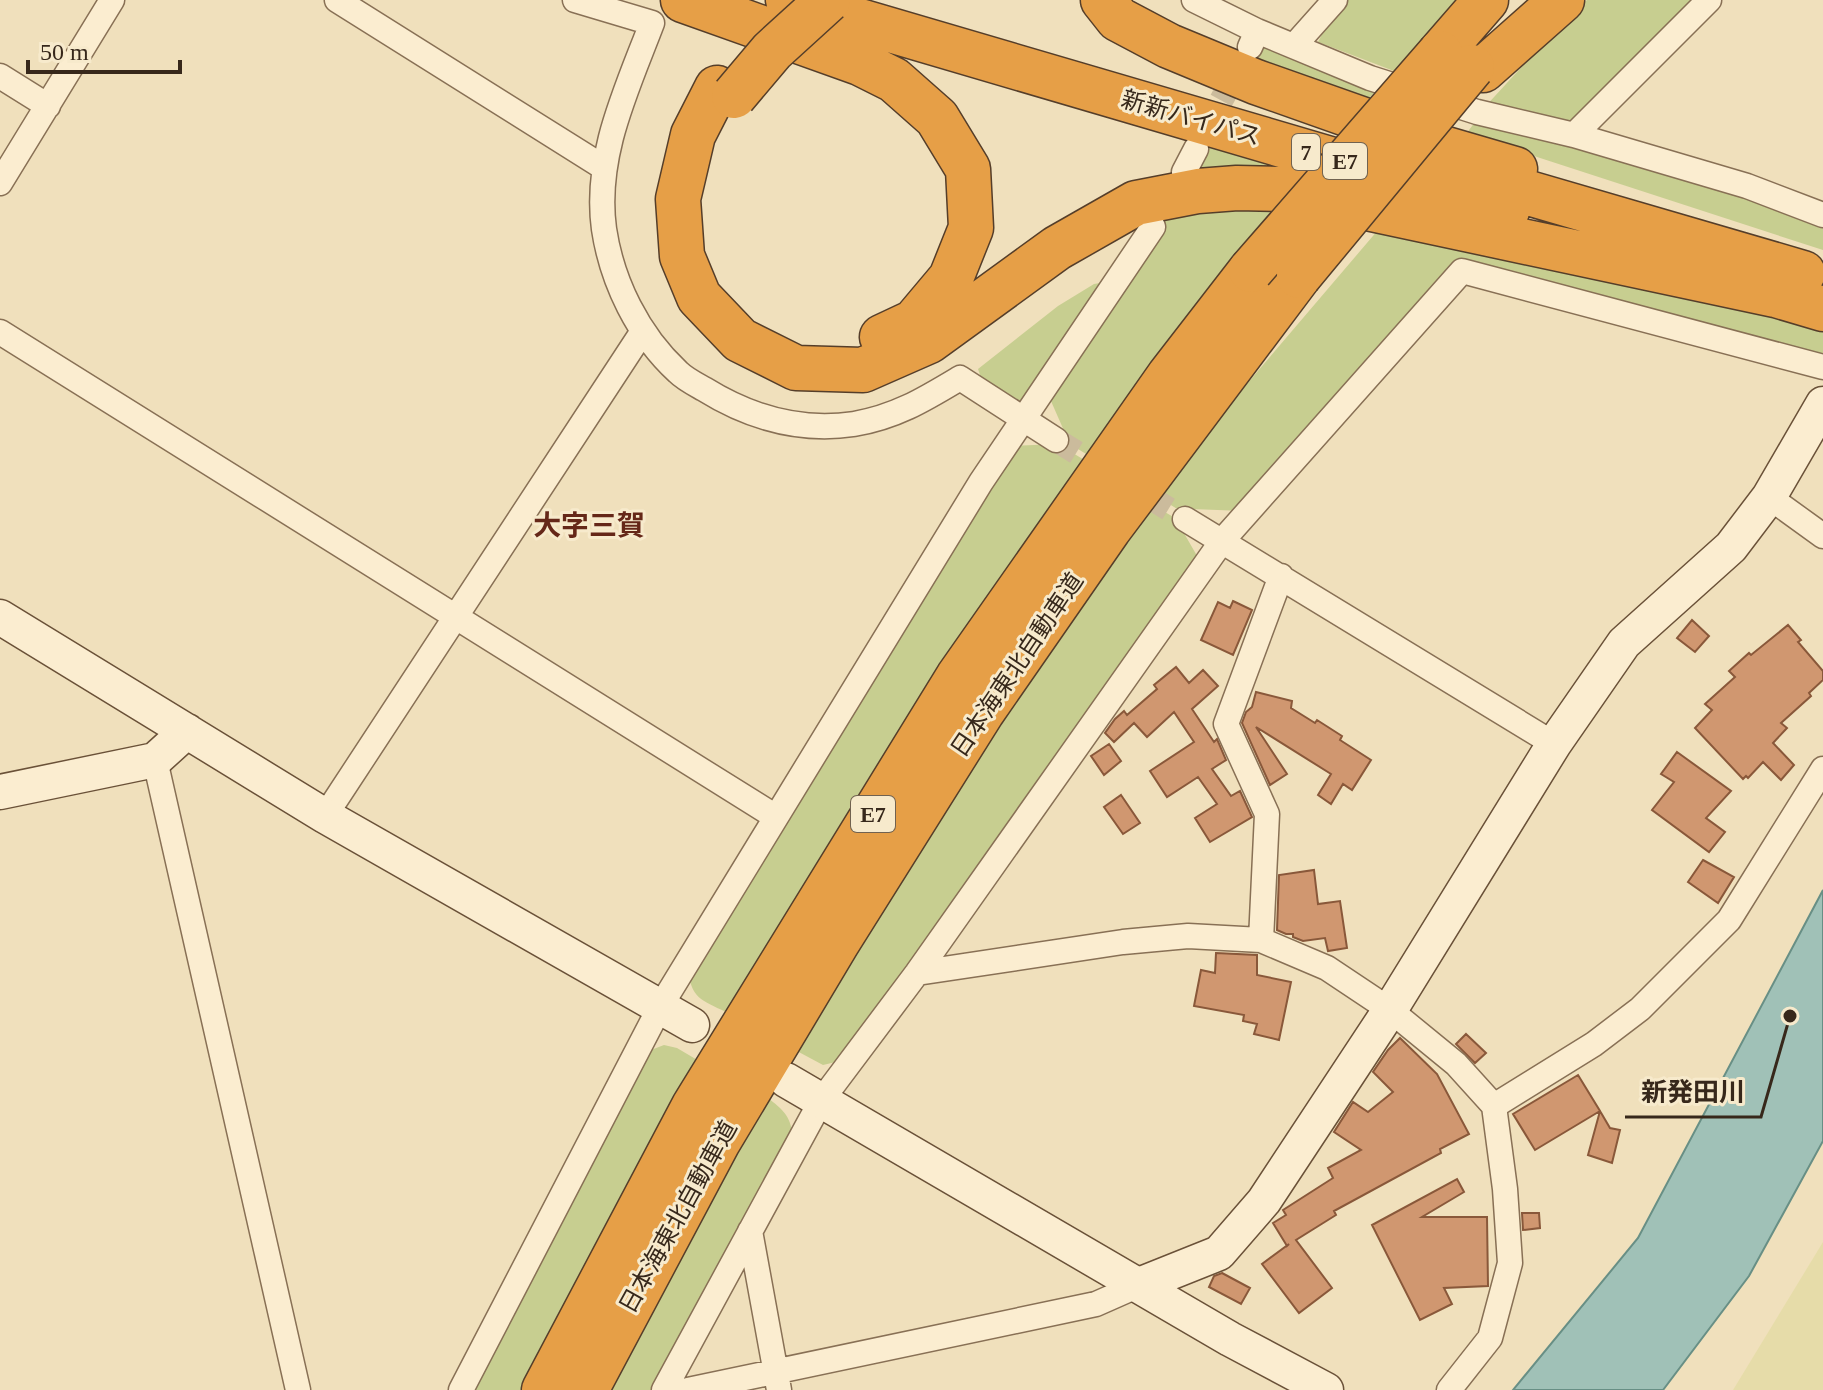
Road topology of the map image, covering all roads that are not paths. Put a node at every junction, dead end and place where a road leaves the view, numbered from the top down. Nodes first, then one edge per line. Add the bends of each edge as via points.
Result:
1 (112, 0) edge
2 (337, 0) edge
3 (575, 0) edge
4 (683, 0) edge
5 (788, 0) edge
6 (801, 0) edge
7 (828, 0) edge
8 (876, 0) edge
9 (1103, 0) edge
10 (1194, 0) edge
11 (1335, 0) edge
12 (1486, 0) edge
13 (1536, 0) edge
14 (1562, 0) edge
15 (1709, 0) edge
16 (1294, 46) junction
17 (1465, 63) junction
18 (0, 76) edge
19 (725, 92) junction
20 (48, 106) junction
21 (1574, 135) junction
22 (1196, 149) tunnel mouth
23 (603, 167) junction
24 (1184, 172) dead end
25 (0, 183) edge
26 (1823, 215) edge
27 (1153, 227) dead end
28 (1768, 278) junction
29 (1823, 278) edge
30 (1823, 309) edge
31 (643, 331) junction
32 (0, 332) edge
33 (1823, 367) edge
34 (1823, 404) edge
35 (1023, 419) junction
36 (1056, 440) tunnel mouth
37 (1769, 497) junction
38 (1185, 519) tunnel mouth
39 (1823, 536) edge
40 (1222, 541) junction
41 (1281, 576) junction
42 (0, 617) edge
43 (455, 617) junction
44 (187, 731) junction
45 (1554, 744) junction
46 (155, 760) junction
47 (1823, 769) edge
48 (0, 792) edge
49 (325, 816) junction
50 (776, 817) junction
51 (1261, 940) junction
52 (917, 973) junction
53 (660, 1007) junction
54 (1390, 1010) junction
55 (692, 1025) dead end
56 (786, 1080) dead end
57 (821, 1101) junction
58 (1494, 1106) junction
59 (750, 1231) junction
60 (1139, 1285) junction
61 (776, 1381) edge
62 (298, 1390) edge
63 (461, 1390) edge
64 (544, 1390) edge
65 (586, 1390) edge
66 (664, 1390) edge
67 (688, 1390) edge
68 (1326, 1390) edge
69 (1449, 1390) edge

1 - 20 street
2 - 23 street
3 - 23 street via 652,23
4 - 19 highway via 860,63 894,80 937,118 968,169 971,228 951,278 914,322 861,348 800,345 756,327 718,288 701,252 695,201
5 - 28 highway, 新新バイパス / 7 via 1414,182
6 - 19 highway via 756,40
7 - 19 highway, bridge
8 - 28 highway, 新新バイパス / 7
9 - 28 highway via 1118,19 1256,82 1443,148 1702,225
10 - 16 street via 1254,39
11 - 16 street
12 - 17 highway, 日本海東北自動車道 / E7
13 - 17 highway, 日本海東北自動車道 / E7
14 - 17 highway
15 - 21 street
16 - 21 street via 1370,78
17 - 64 highway, 日本海東北自動車道 / E7, bridge via 1251,270 1169,376 958,677 694,1106
17 - 65 highway, 日本海東北自動車道 / E7, bridge via 1423,130 1299,276 1109,529 982,712 718,1142
18 - 20 street
19 - 28 highway via 693,135 678,199 682,256 699,297 740,340 796,368 863,370 929,341 1057,248 1136,203 1211,190 1278,189
20 - 25 street
21 - 26 street via 1747,186
22 - 24 street
23 - 31 street via 604,227 617,282
27 - 35 street
28 - 29 highway, 新新バイパス / 7
28 - 30 highway, 新新バイパス / 7
31 - 35 street via 679,373 733,407 790,425 854,424 907,409 960,378
31 - 43 street
32 - 43 street
33 - 40 street via 1462,271
34 - 37 street
35 - 36 street
35 - 50 street
37 - 39 street
37 - 45 street via 1731,547 1624,643
38 - 40 street
40 - 41 street
40 - 52 street
41 - 45 street
41 - 51 street via 1226,724 1267,814
42 - 44 street
43 - 49 street
43 - 50 street
44 - 46 street
44 - 49 street
45 - 54 street
46 - 48 street
46 - 62 street
47 - 58 street via 1729,920 1640,1009
49 - 53 street
50 - 53 street
51 - 52 street via 1175,937
51 - 54 street via 1327,968
52 - 57 street
53 - 55 street
53 - 63 street
54 - 58 street via 1456,1064
54 - 60 street via 1264,1201 1219,1253
56 - 57 street
57 - 59 street
57 - 60 street
58 - 69 street via 1510,1263 1490,1338
59 - 61 street
59 - 66 street
60 - 61 street via 1096,1304
60 - 68 street
61 - 67 street

